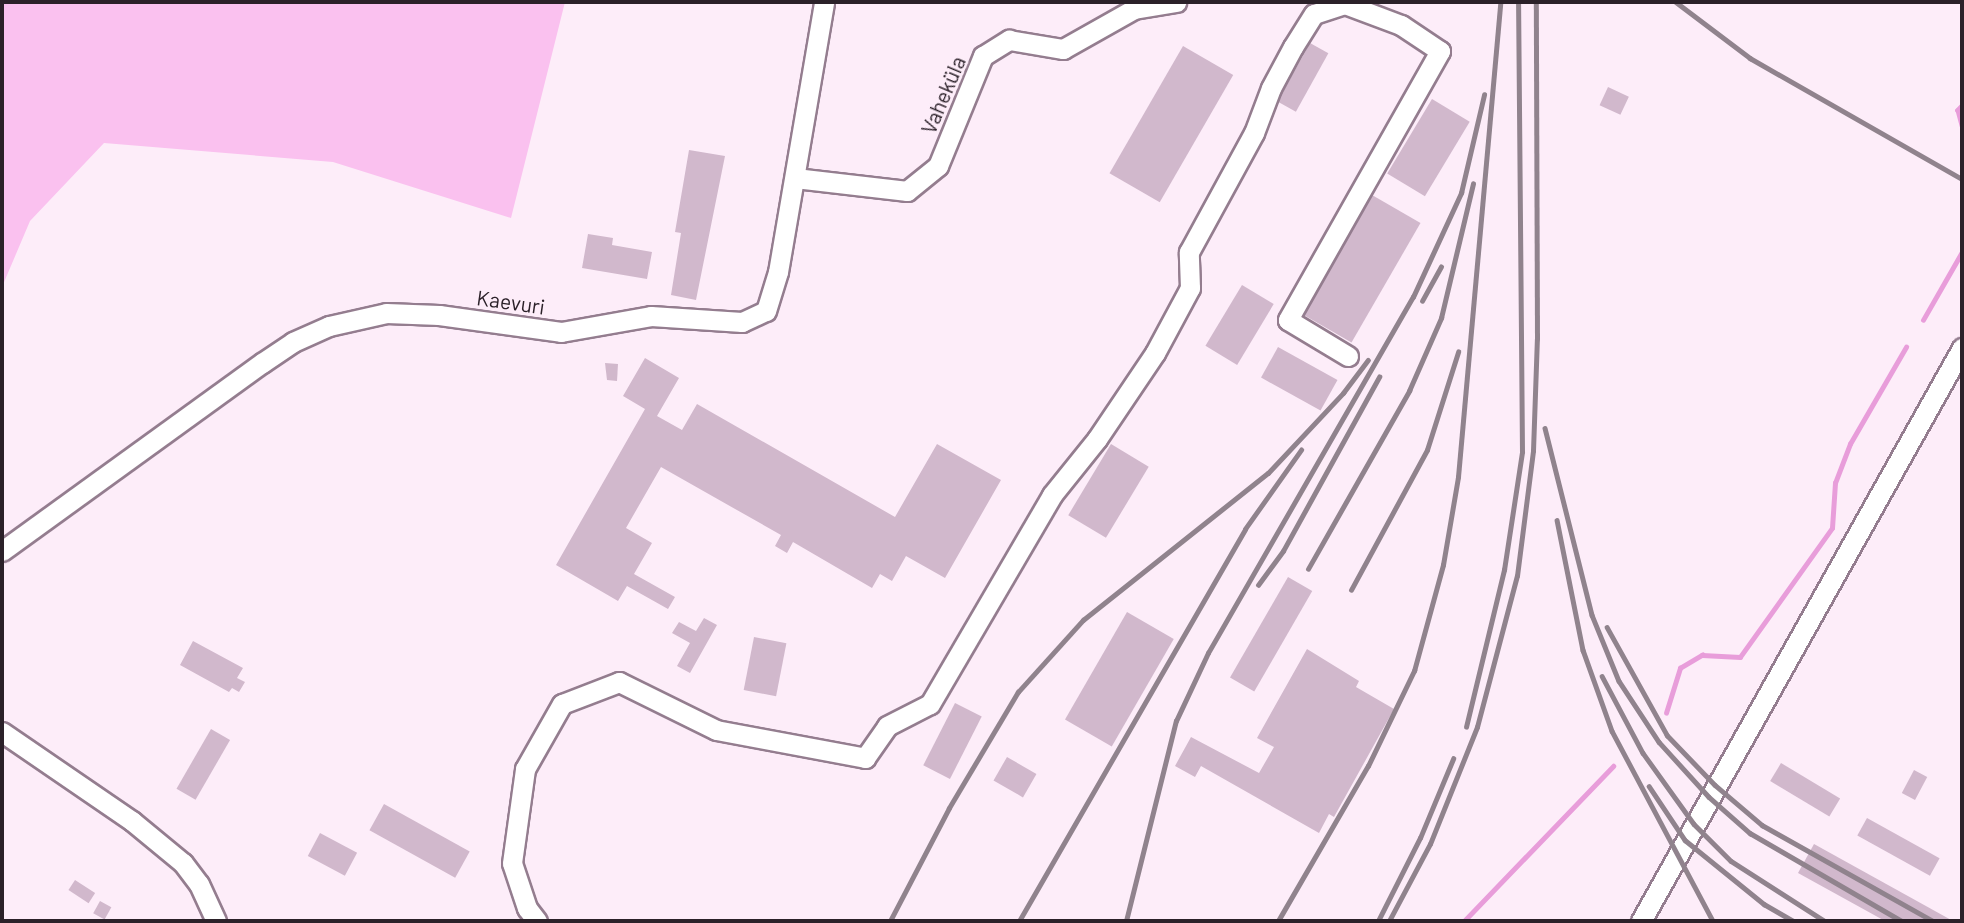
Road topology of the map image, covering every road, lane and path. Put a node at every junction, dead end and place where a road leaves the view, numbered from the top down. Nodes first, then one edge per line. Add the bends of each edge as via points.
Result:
1 (824, 2) edge
2 (1176, 2) edge
3 (795, 178) junction
4 (1962, 348) edge
5 (1348, 356) dead end
6 (2, 551) edge
7 (2, 732) edge
8 (216, 921) edge
9 (537, 921) edge
10 (1641, 921) edge

1 - 3 street, Kaevuri
2 - 3 street, Vaheküla via 1134,9 1063,50 1009,40 984,56 938,166 907,191
3 - 6 street, Kaevuri via 766,311 742,322 651,316 561,332 439,315 386,313 329,326 262,363
4 - 10 street
5 - 9 street via 1289,320 1440,51 1401,25 1345,4 1314,14 1293,47 1254,134 1189,252 1190,288 1155,353 1097,439 1052,495 930,704 887,726 865,758 716,730 620,682 562,704 525,769 512,863 527,908
7 - 8 street via 132,821 183,863 199,884

